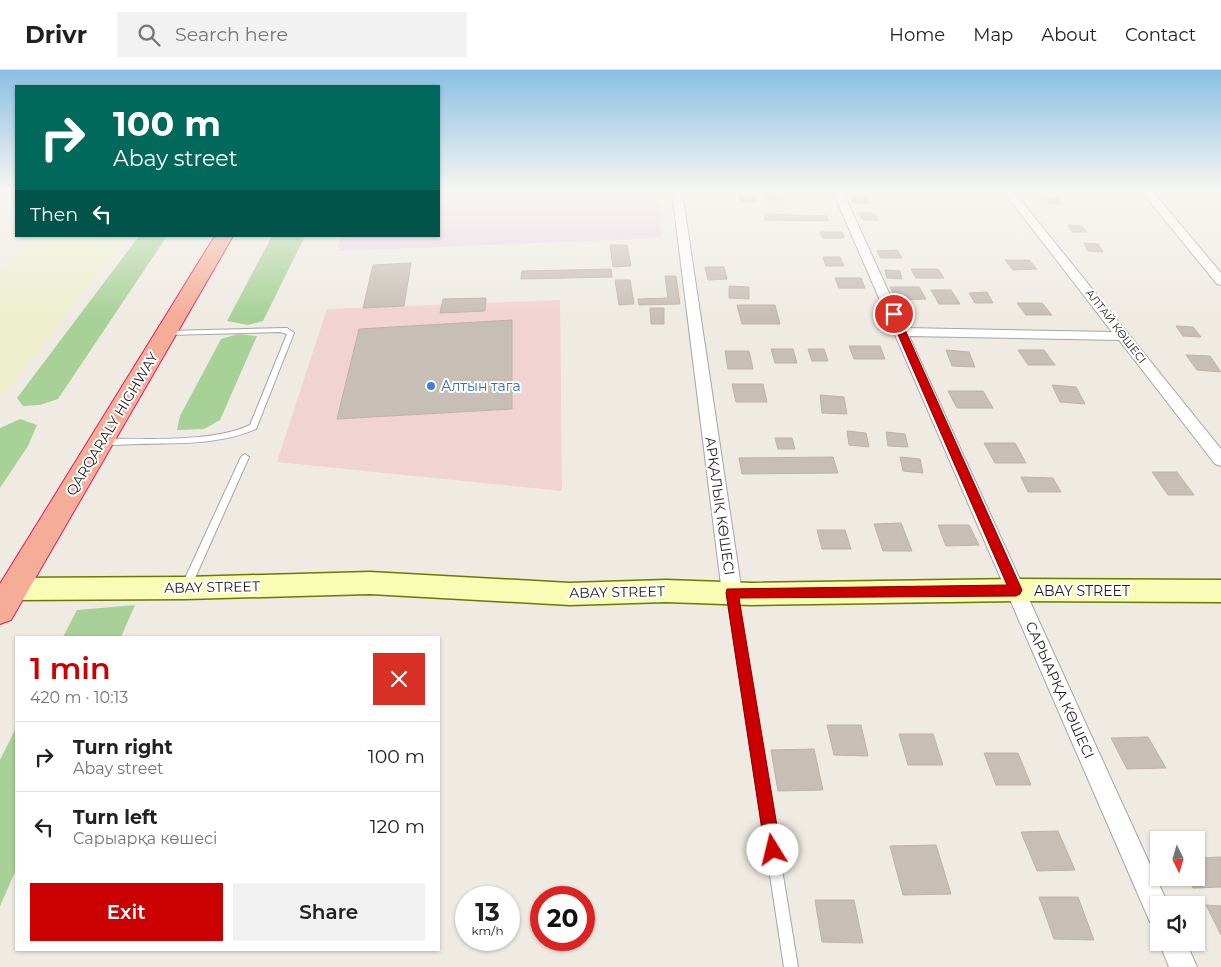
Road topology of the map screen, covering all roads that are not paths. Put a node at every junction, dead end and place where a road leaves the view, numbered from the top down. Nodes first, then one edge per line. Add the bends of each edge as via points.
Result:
1 (683, 234) edge
2 (857, 234) edge
3 (1042, 234) edge
4 (1182, 234) edge
5 (223, 237) edge
6 (1221, 280) edge
7 (902, 332) junction
8 (167, 333) junction
9 (1124, 336) junction
10 (101, 442) junction
11 (245, 457) dead end
12 (1221, 460) edge
13 (186, 588) junction
14 (1016, 590) junction
15 (1221, 591) edge
16 (732, 593) junction
17 (7, 600) edge
18 (1151, 896) edge
19 (1176, 951) edge
20 (791, 967) edge
21 (1182, 967) edge

1 - 16 street, АРҚАЛЫҚ КӨШЕСІ
2 - 7 street, САРЫАРҚА КӨШЕСІ
3 - 9 street, АЛТАЙ КӨШЕСІ
4 - 6 street
5 - 8 highway, QARQARALY HIGHWAY
7 - 9 street
7 - 14 street, САРЫАРҚА КӨШЕСІ
8 - 10 highway, QARQARALY HIGHWAY
8 - 10 lane via 287,330 291,333 253,427 246,433
9 - 12 street, АЛТАЙ КӨШЕСІ
10 - 17 highway, QARQARALY HIGHWAY
11 - 13 lane
13 - 16 main road, ABAY STREET via 370,583 570,594
13 - 17 main road, ABAY STREET
14 - 15 main road, ABAY STREET
14 - 16 main road, ABAY STREET
14 - 18 street, САРЫАРҚА КӨШЕСІ
16 - 20 lane, АРҚАЛЫҚ КӨШЕСІ
19 - 21 street

